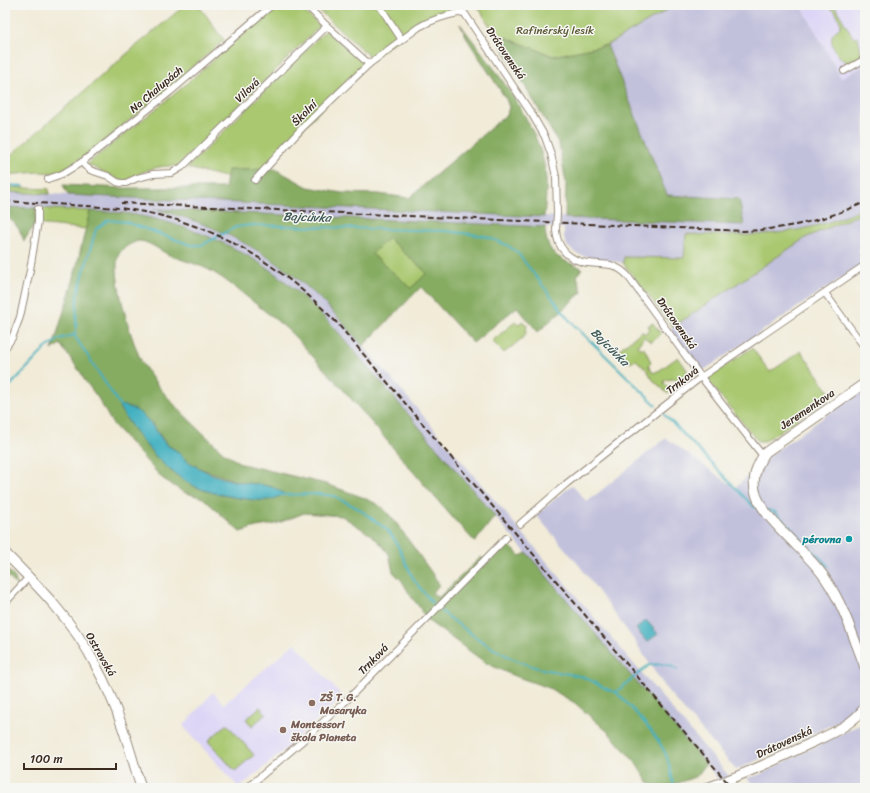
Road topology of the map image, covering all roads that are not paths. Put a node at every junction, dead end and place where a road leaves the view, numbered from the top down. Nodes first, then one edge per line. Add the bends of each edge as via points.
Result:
1 (272, 5) edge
2 (306, 5) edge
3 (379, 5) edge
4 (459, 5) edge
5 (463, 12) junction
6 (327, 26) junction
7 (402, 40) junction
8 (865, 59) edge
9 (369, 64) junction
10 (844, 70) dead end
11 (82, 162) junction
12 (48, 179) dead end
13 (255, 180) dead end
14 (38, 209) dead end
15 (865, 265) edge
16 (825, 293) junction
17 (5, 348) edge
18 (865, 348) edge
19 (701, 377) junction
20 (865, 383) edge
21 (763, 456) junction
22 (520, 524) dead end
23 (506, 538) dead end
24 (5, 552) edge
25 (30, 577) junction
26 (5, 603) edge
27 (865, 667) edge
28 (865, 707) edge
29 (141, 788) edge
30 (247, 788) edge
31 (707, 788) edge

1 - 11 street, Na Chalupách via 170,92
2 - 6 street
3 - 7 street
4 - 5 street, Drátovenská
5 - 7 street, Školní via 435,19
5 - 19 street, Drátovenská, bridge via 545,137 556,177 556,230 559,245 568,256 580,262 611,265 627,275
6 - 9 street
6 - 11 street, Vilová via 182,168 172,173 153,174 121,183 90,170
7 - 9 street, Školní
8 - 10 street
9 - 13 street, Školní via 304,127
11 - 12 street, Na Chalupách
14 - 17 street via 30,270 20,317
15 - 16 street, Trnková
16 - 18 street
16 - 19 street, Trnková
19 - 21 street, Drátovenská
19 - 22 street, Trnková via 566,484
20 - 21 street, Jeremenkova
21 - 27 street via 756,471 755,484 760,505 827,580 841,607
23 - 30 street, Trnková via 349,698
24 - 25 street, Ostravská
25 - 26 street
25 - 29 street, Ostravská via 67,620 96,665 117,713
28 - 31 street, Drátovenská via 854,719 817,740 779,759

